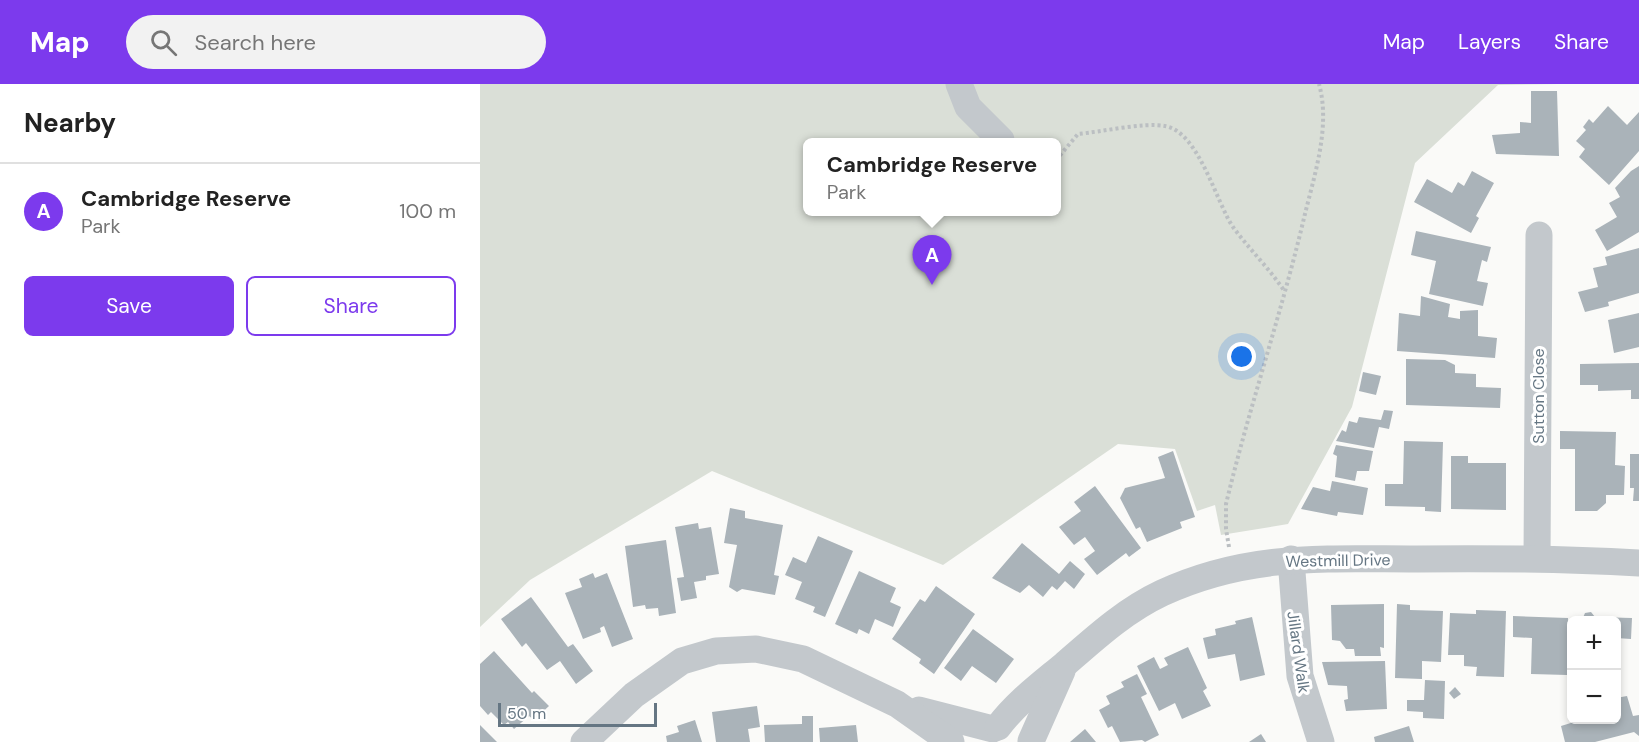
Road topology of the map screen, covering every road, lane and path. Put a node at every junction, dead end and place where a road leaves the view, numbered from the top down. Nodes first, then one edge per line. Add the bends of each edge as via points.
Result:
1 (959, 84) edge
2 (1319, 84) edge
3 (999, 138) edge
4 (1061, 154) edge
5 (1539, 235) dead end
6 (1286, 292) junction
7 (1536, 558) junction
8 (1291, 559) junction
9 (1639, 563) edge
10 (1233, 568) junction
11 (1065, 664) junction
12 (897, 704) junction
13 (990, 733) edge
14 (584, 742) edge
15 (951, 742) edge
16 (1031, 742) edge
17 (1321, 742) edge

1 - 3 street via 968,107
2 - 6 path via 1323,104 1319,147
4 - 6 path via 1078,135 1155,126 1173,128 1200,160 1232,225
5 - 7 street, Sutton Close
6 - 10 path via 1226,504
7 - 8 street, Westmill Drive
7 - 9 street, Westmill Drive
8 - 10 street, Westmill Drive
8 - 17 street, Jillard Walk via 1300,676
10 - 11 street, Westmill Drive via 1195,579 1136,608
11 - 13 street, Westmill Drive via 1016,705
11 - 16 street, Westmill Drive
12 - 13 street
12 - 14 street via 783,653 716,651 690,658 655,678
12 - 15 street
13 - 16 street via 1017,729

